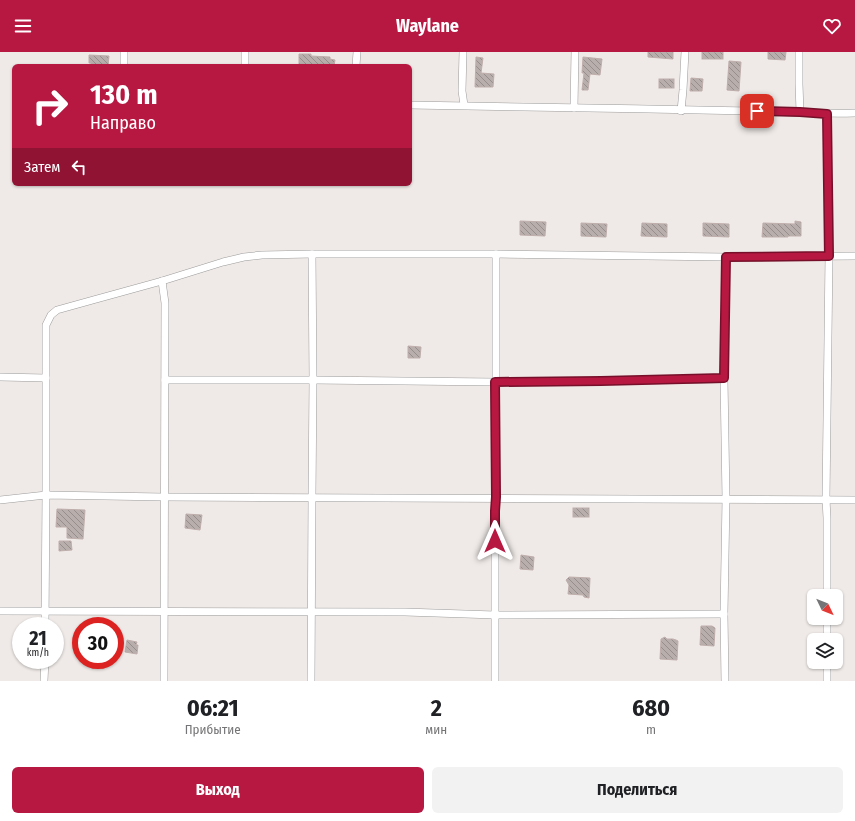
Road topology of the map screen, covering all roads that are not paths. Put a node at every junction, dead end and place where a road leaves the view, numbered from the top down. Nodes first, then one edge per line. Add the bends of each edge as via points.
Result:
1 (124, 52) edge
2 (245, 52) edge
3 (357, 52) edge
4 (463, 52) edge
5 (575, 52) edge
6 (685, 52) edge
7 (800, 52) edge
8 (124, 64) edge
9 (245, 64) edge
10 (356, 64) edge
11 (412, 104) edge
12 (464, 105) junction
13 (574, 108) junction
14 (681, 111) junction
15 (800, 112) junction
16 (855, 113) edge
17 (827, 114) junction
18 (312, 254) junction
19 (496, 254) junction
20 (829, 256) junction
21 (855, 256) edge
22 (726, 257) junction
23 (162, 281) junction
24 (0, 377) edge
25 (46, 378) junction
26 (724, 378) junction
27 (165, 380) junction
28 (313, 380) junction
29 (495, 382) junction
30 (46, 495) junction
31 (164, 497) junction
32 (312, 497) junction
33 (496, 497) junction
34 (726, 499) junction
35 (826, 499) junction
36 (0, 500) edge
37 (855, 500) edge
38 (827, 589) edge
39 (0, 611) edge
40 (45, 611) junction
41 (164, 612) junction
42 (312, 612) junction
43 (724, 614) junction
44 (495, 615) junction
45 (45, 617) edge
46 (44, 669) edge
47 (827, 669) edge
48 (44, 681) edge
49 (164, 681) edge
50 (311, 681) edge
51 (495, 681) edge
52 (724, 681) edge
53 (827, 681) edge

1 - 8 street
2 - 9 street
3 - 10 street
4 - 12 street
5 - 13 street
6 - 14 street
7 - 15 street
11 - 12 street
12 - 13 street
13 - 14 street
14 - 15 street
15 - 17 street
16 - 17 street
17 - 20 street
18 - 19 street
18 - 23 street via 244,257
18 - 28 street
19 - 22 street
19 - 29 street
20 - 21 street
20 - 22 street
20 - 35 street
22 - 26 street
23 - 25 street via 57,310 51,315 46,325
23 - 27 street via 165,303
24 - 25 street
25 - 30 street
26 - 29 street
26 - 34 street
27 - 28 street
27 - 31 street
28 - 29 street
28 - 32 street
29 - 33 street
30 - 31 street
30 - 36 street
30 - 40 street
31 - 32 street
31 - 41 street
32 - 33 street
32 - 42 street
33 - 34 street
33 - 44 street
34 - 35 street
34 - 43 street
35 - 37 street
35 - 38 street
39 - 40 street
40 - 41 street
40 - 45 street
41 - 42 street
41 - 49 street
42 - 44 street
42 - 50 street
43 - 44 street
43 - 52 street
44 - 51 street
46 - 48 street
47 - 53 street

